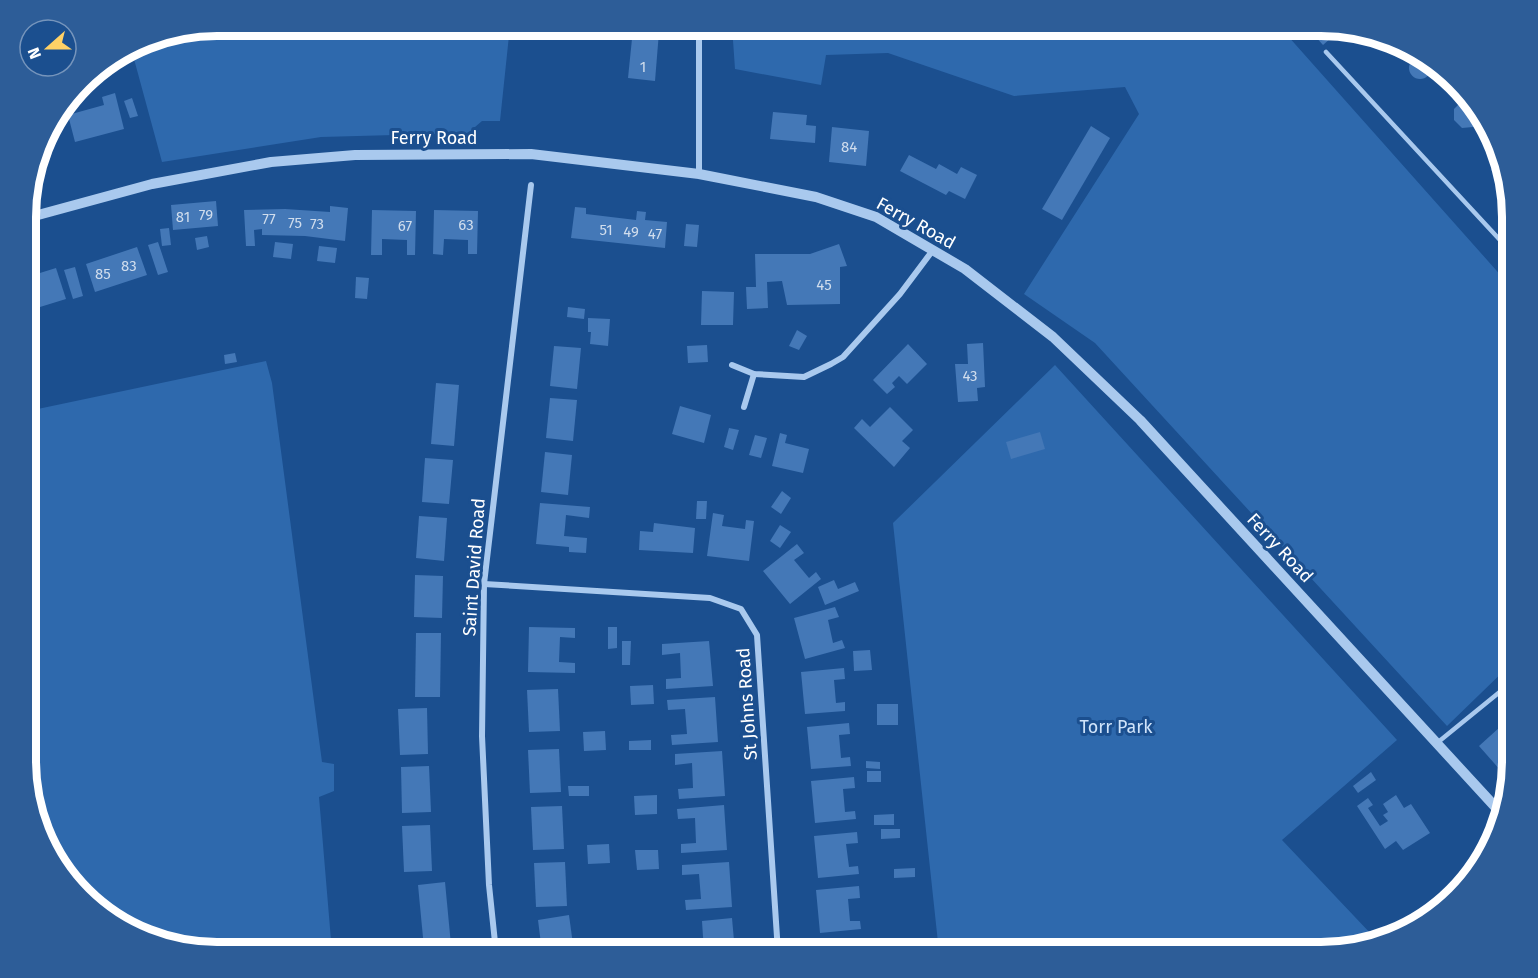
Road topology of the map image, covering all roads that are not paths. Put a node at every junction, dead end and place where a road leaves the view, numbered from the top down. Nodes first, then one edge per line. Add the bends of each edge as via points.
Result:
1 (699, 36) edge
2 (1326, 52) dead end
3 (699, 174) junction
4 (531, 185) dead end
5 (36, 216) edge
6 (1502, 242) edge
7 (933, 250) junction
8 (732, 365) dead end
9 (754, 374) junction
10 (744, 407) dead end
11 (484, 584) junction
12 (1502, 690) edge
13 (1437, 743) junction
14 (1496, 807) edge
15 (495, 942) edge
16 (777, 942) edge

1 - 3 street
2 - 6 lane
3 - 5 street, Ferry Road via 531,154 355,155 271,162 189,176
3 - 7 street, Ferry Road via 816,197 876,217
4 - 11 street, Saint David Road
7 - 9 street via 900,294 843,357 804,377
7 - 13 street, Ferry Road via 965,269 1053,337 1140,420
8 - 9 street
9 - 10 street
11 - 15 street, Saint David Road via 482,736
11 - 16 street, St Johns Road via 710,598 741,609 757,635
12 - 13 lane
13 - 14 street, Ferry Road

